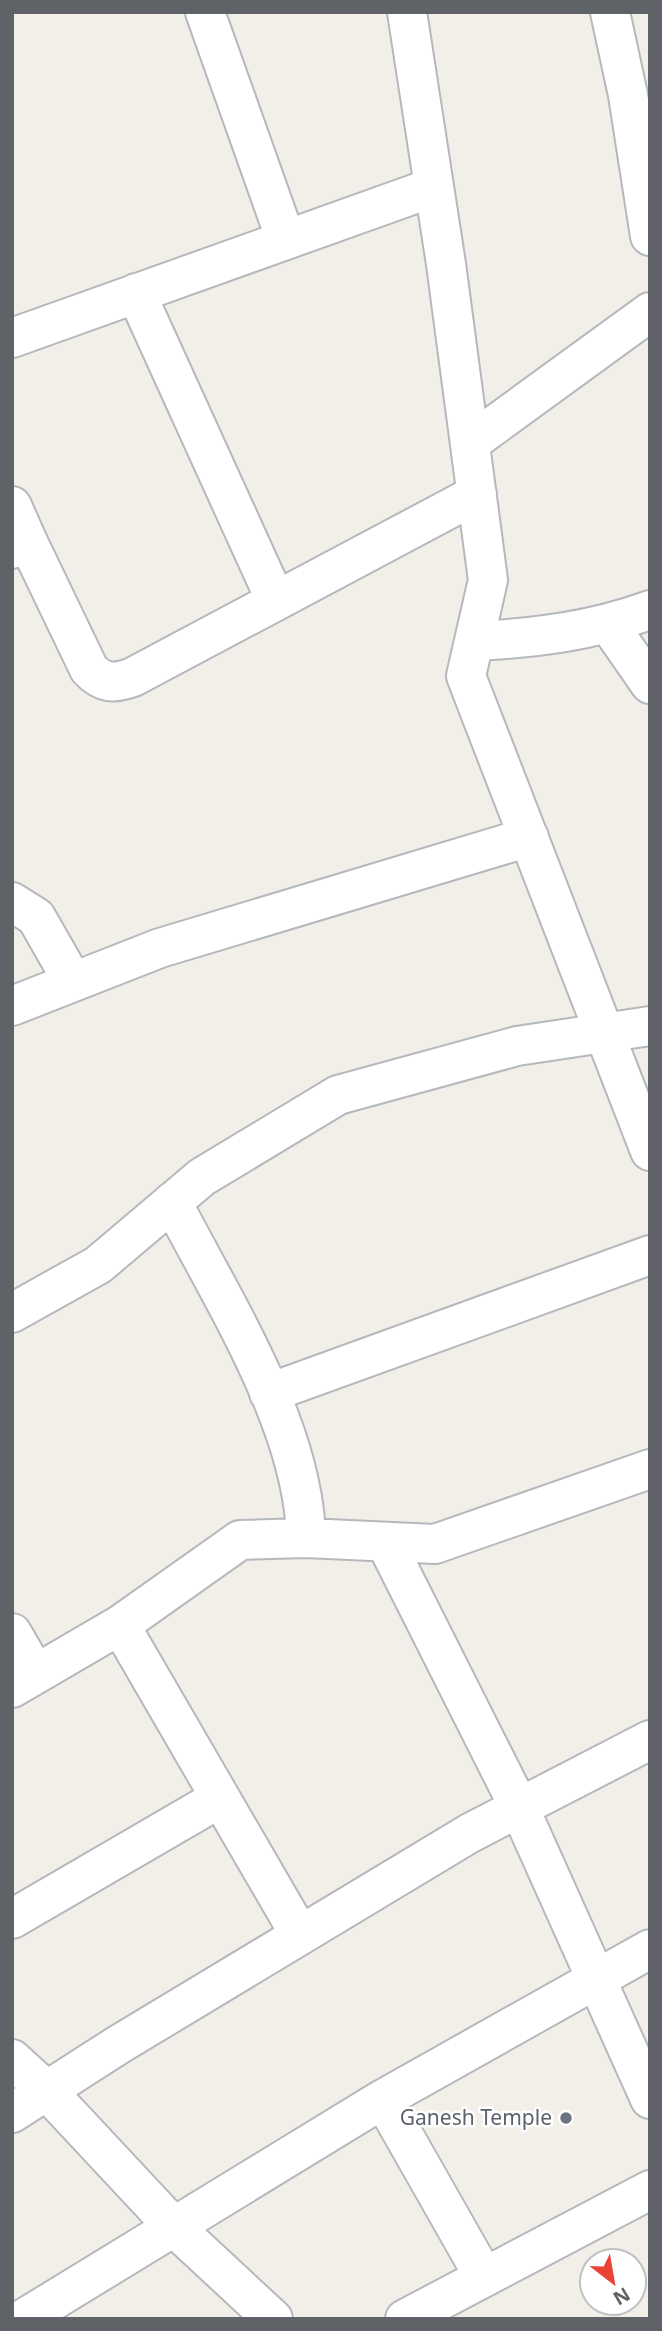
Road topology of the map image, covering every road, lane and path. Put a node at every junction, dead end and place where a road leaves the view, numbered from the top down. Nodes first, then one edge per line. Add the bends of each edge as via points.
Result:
1 (205, 12) edge
2 (407, 12) edge
3 (610, 12) edge
4 (639, 87) edge
5 (434, 187) junction
6 (650, 236) edge
7 (286, 240) junction
8 (136, 293) junction
9 (650, 312) edge
10 (12, 338) edge
11 (470, 443) junction
12 (477, 494) junction
13 (17, 532) edge
14 (276, 601) junction
15 (650, 610) edge
16 (609, 625) junction
17 (475, 641) junction
18 (650, 684) edge
19 (529, 837) junction
20 (12, 902) edge
21 (72, 981) junction
22 (12, 1006) edge
23 (650, 1027) edge
24 (605, 1034) junction
25 (650, 1151) edge
26 (172, 1202) junction
27 (650, 1255) edge
28 (12, 1313) edge
29 (270, 1394) junction
30 (650, 1469) edge
31 (306, 1538) junction
32 (386, 1543) junction
33 (120, 1625) junction
34 (12, 1633) edge
35 (24, 1681) edge
36 (650, 1740) edge
37 (220, 1798) junction
38 (519, 1807) junction
39 (12, 1919) edge
40 (300, 1936) junction
41 (650, 1948) edge
42 (597, 1978) junction
43 (12, 2059) edge
44 (47, 2091) junction
45 (383, 2099) junction
46 (650, 2099) edge
47 (12, 2113) edge
48 (650, 2190) edge
49 (174, 2227) junction
50 (483, 2275) junction
51 (23, 2319) edge
52 (273, 2319) edge
53 (405, 2319) edge

1 - 7 street
2 - 5 street
3 - 4 street
4 - 6 street
5 - 7 street
5 - 11 street
7 - 8 street
8 - 10 street
8 - 14 street
9 - 11 street
11 - 12 street
12 - 14 street
12 - 17 street via 488,580
13 - 14 street via 89,669 110,683 132,677
15 - 16 street
16 - 17 street via 536,638
16 - 18 street
17 - 19 street via 467,676
19 - 21 street via 185,940
19 - 24 street
20 - 21 street via 36,917
21 - 22 street
23 - 24 street
24 - 25 street
24 - 26 street via 517,1046 338,1095 202,1177
26 - 28 street via 99,1265
26 - 29 street
27 - 29 street
29 - 31 street via 305,1507
30 - 32 street via 435,1544
31 - 32 street
31 - 33 street via 240,1540
32 - 38 street
33 - 35 street
33 - 37 street
34 - 35 street
36 - 38 street
37 - 39 street
37 - 40 street
38 - 40 street
38 - 42 street
40 - 44 street
41 - 42 street
42 - 45 street
42 - 46 street
43 - 44 street
44 - 47 street
44 - 49 street
45 - 49 street
45 - 50 street
48 - 50 street
49 - 51 street
49 - 52 street
50 - 53 street

